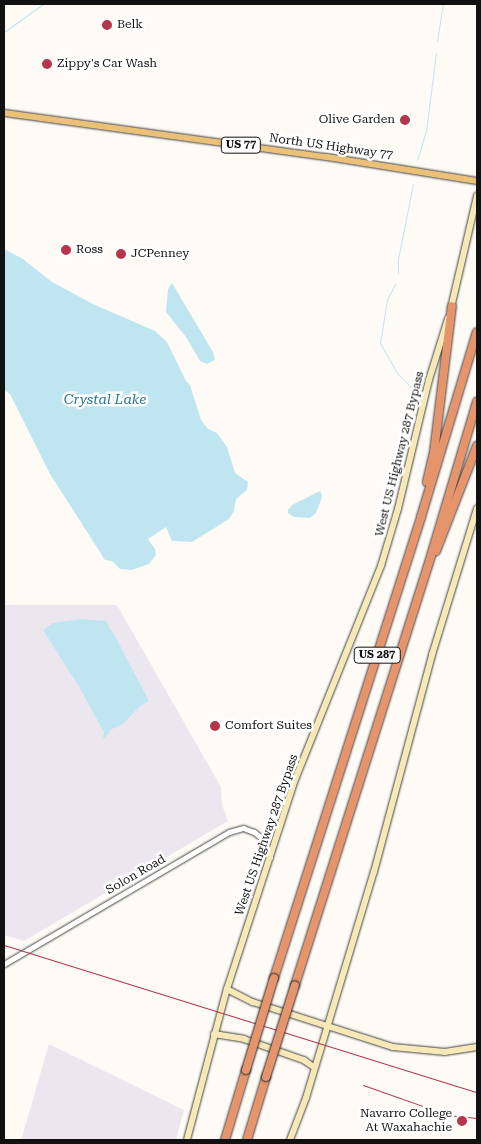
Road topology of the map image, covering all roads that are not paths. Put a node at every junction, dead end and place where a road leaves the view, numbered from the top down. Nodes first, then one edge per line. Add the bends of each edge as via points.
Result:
1 (4, 113) edge
2 (477, 181) edge
3 (477, 196) edge
4 (476, 206) edge
5 (452, 306) junction
6 (477, 332) edge
7 (477, 402) edge
8 (477, 446) edge
9 (477, 509) edge
10 (418, 526) junction
11 (431, 556) junction
12 (270, 857) junction
13 (4, 964) edge
14 (227, 989) junction
15 (327, 1026) junction
16 (214, 1034) junction
17 (477, 1047) edge
18 (314, 1067) junction
19 (187, 1140) edge
20 (225, 1140) edge
21 (246, 1140) edge
22 (290, 1140) edge

1 - 2 main road, North US Highway 77 / US 77
3 - 4 main road, West US Highway 287 Bypass
4 - 5 main road, West US Highway 287 Bypass
5 - 10 highway via 434,452
5 - 12 main road, West US Highway 287 Bypass via 375,584 335,676
6 - 10 highway, US 287
7 - 11 highway, US 287
8 - 11 highway via 437,549
9 - 15 main road via 432,655 374,872
10 - 20 highway, US 287, bridge
11 - 21 highway, US 287, bridge
12 - 13 street, Solon Road via 265,841 254,832 243,828 229,832
12 - 14 main road, West US Highway 287 Bypass
14 - 15 main road via 253,1002
14 - 16 main road, West US Highway 287 Bypass
15 - 17 main road via 406,1049 445,1052
15 - 18 main road
16 - 18 main road via 252,1042 304,1060
16 - 19 main road, West US Highway 287 Bypass
18 - 22 main road

